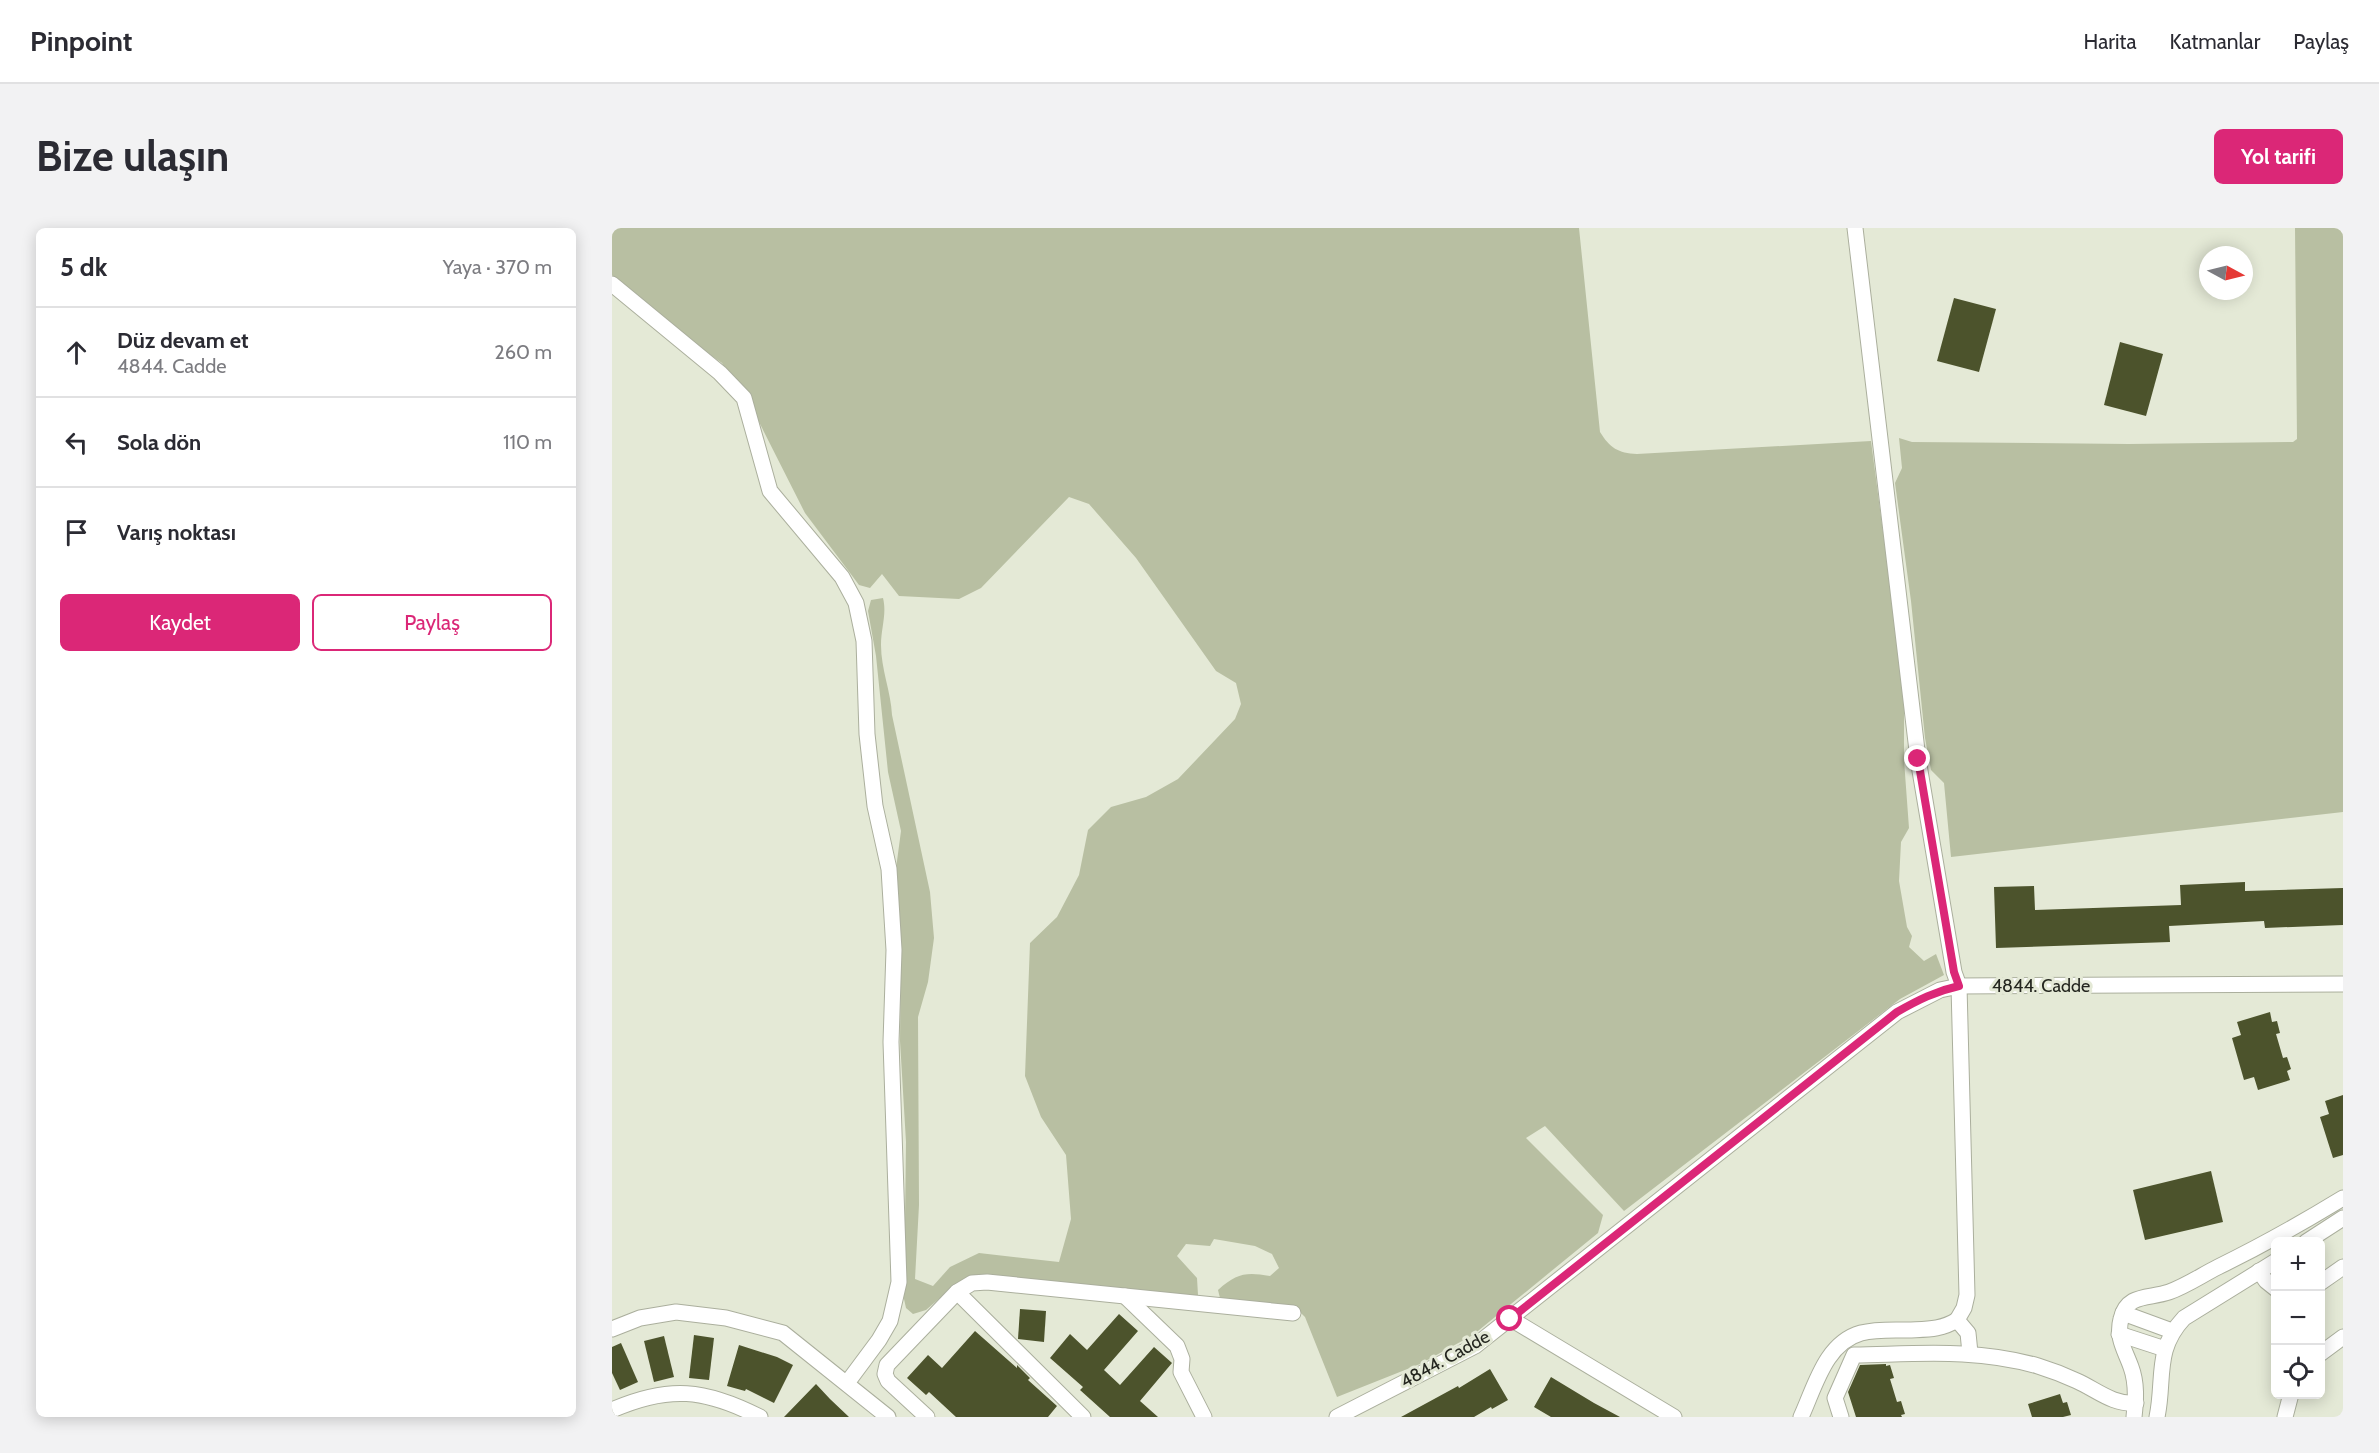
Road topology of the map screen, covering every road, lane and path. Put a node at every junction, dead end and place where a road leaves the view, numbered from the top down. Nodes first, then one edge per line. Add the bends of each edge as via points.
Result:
1 (1856, 228) edge
2 (612, 284) edge
3 (2343, 984) edge
4 (1959, 986) junction
5 (2343, 1198) edge
6 (2343, 1218) edge
7 (2314, 1237) edge
8 (2271, 1264) edge
9 (2343, 1268) edge
10 (2259, 1271) junction
11 (2325, 1280) edge
12 (2271, 1285) edge
13 (957, 1292) junction
14 (1125, 1296) junction
15 (1293, 1313) dead end
16 (2123, 1313) junction
17 (1510, 1319) junction
18 (1957, 1320) junction
19 (612, 1329) edge
20 (2172, 1331) junction
21 (2119, 1334) junction
22 (2343, 1337) edge
23 (2165, 1349) junction
24 (2325, 1350) edge
25 (1970, 1353) junction
26 (847, 1383) junction
27 (2290, 1399) edge
28 (612, 1410) edge
29 (2135, 1410) edge
30 (760, 1417) edge
31 (888, 1417) edge
32 (927, 1417) edge
33 (1083, 1417) edge
34 (1204, 1417) edge
35 (1337, 1417) edge
36 (1674, 1417) edge
37 (1801, 1417) edge
38 (1841, 1417) edge
39 (2157, 1417) edge
40 (2285, 1417) edge

1 - 4 street via 1918,759
2 - 26 street via 720,373 744,398 770,491 842,577 856,603 864,641 867,734 875,806 889,869 894,950 891,1042 898,1282 890,1321
3 - 4 street, 4844. Cadde
4 - 17 street, 4844. Cadde via 1920,998 1897,1012
4 - 18 street via 1967,1294
5 - 16 street via 2283,1235 2168,1293 2140,1297 2128,1304
6 - 7 street
8 - 10 street
9 - 11 street
10 - 12 street
10 - 20 street via 2184,1318
13 - 14 street via 972,1283 987,1282
13 - 32 street via 887,1365 888,1381
13 - 33 street
14 - 15 street
14 - 34 street via 1177,1346 1181,1372
16 - 20 street
16 - 21 street
17 - 35 street, 4844. Cadde via 1475,1346
17 - 36 street
18 - 25 street via 1968,1334
18 - 37 street via 1933,1329 1866,1332 1841,1342 1830,1354
19 - 26 street via 640,1318 676,1312 726,1318 783,1333
20 - 23 street
21 - 23 street
21 - 29 street via 2135,1383
22 - 24 street
23 - 39 street
25 - 29 street via 2037,1366
25 - 38 street via 1854,1355 1835,1398
26 - 31 street
27 - 40 street
28 - 30 street via 635,1400 679,1393 718,1398

